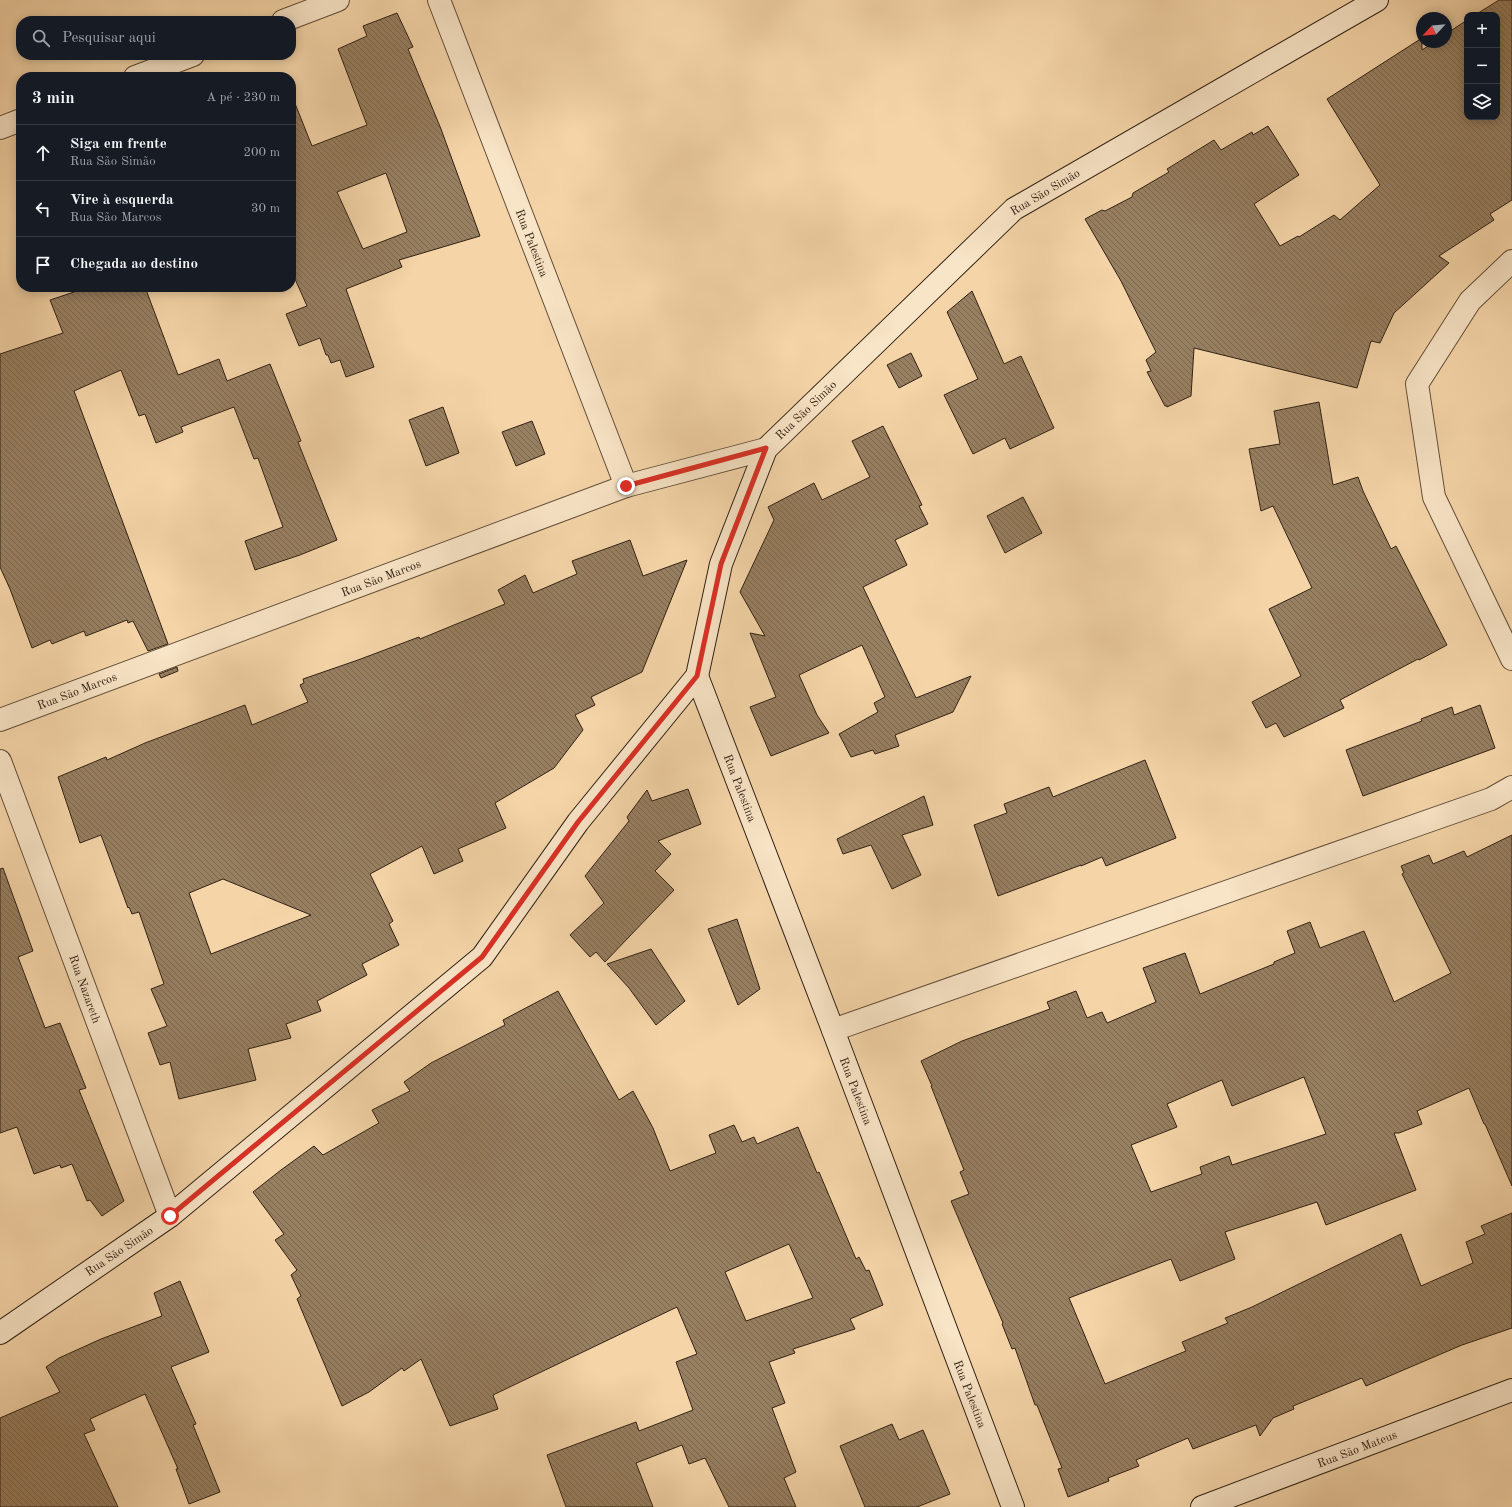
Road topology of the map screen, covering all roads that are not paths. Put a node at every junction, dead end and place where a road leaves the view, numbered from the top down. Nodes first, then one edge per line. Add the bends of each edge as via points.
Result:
1 (338, 0) edge
2 (438, 0) edge
3 (1377, 0) edge
4 (296, 16) edge
5 (180, 60) edge
6 (148, 72) edge
7 (16, 122) edge
8 (0, 128) edge
9 (1512, 261) edge
10 (766, 448) junction
11 (626, 486) junction
12 (1512, 659) edge
13 (697, 676) junction
14 (0, 720) edge
15 (0, 761) edge
16 (1512, 786) edge
17 (833, 1030) junction
18 (170, 1216) junction
19 (0, 1333) edge
20 (1512, 1390) edge
21 (1013, 1507) edge
22 (1202, 1507) edge

1 - 4 street
2 - 11 street, Rua Palestina
3 - 10 street, Rua São Simão via 1014,209
5 - 6 street
7 - 8 street
9 - 12 street via 1470,301 1417,384 1434,497
10 - 11 street, Rua São Marcos
10 - 13 street, Rua São Simão via 721,564
11 - 14 street, Rua São Marcos
13 - 17 street, Rua Palestina
13 - 18 street, Rua São Simão via 578,822 482,957
15 - 18 street, Rua Nazareth
16 - 17 street via 1491,799
17 - 21 street, Rua Palestina
18 - 19 street, Rua São Simão
20 - 22 street, Rua São Mateus

